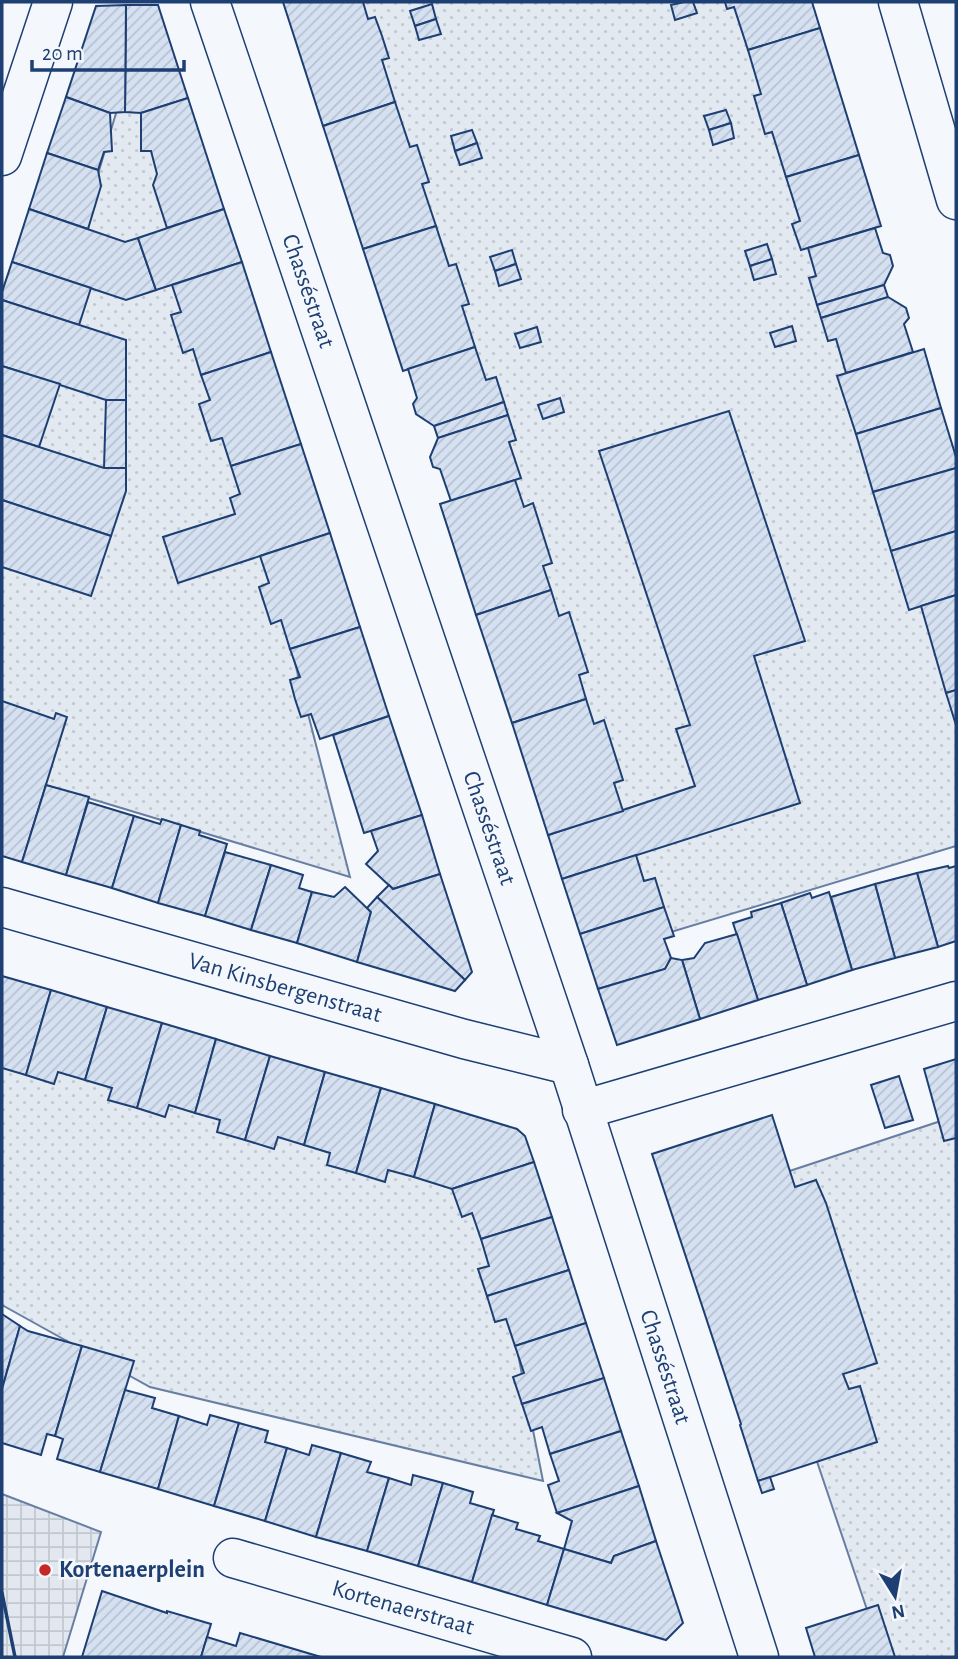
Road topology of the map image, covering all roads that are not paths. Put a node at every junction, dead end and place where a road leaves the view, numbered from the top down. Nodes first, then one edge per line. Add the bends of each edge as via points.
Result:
1 (52, 2) edge
2 (210, 2) edge
3 (898, 2) edge
4 (2, 156) edge
5 (956, 200) edge
6 (2, 908) edge
7 (956, 1000) edge
8 (569, 1065) junction
9 (582, 1110) junction
10 (233, 1558) dead end
11 (572, 1657) edge
12 (759, 1657) edge

1 - 4 street
2 - 8 street, Chasséstraat
3 - 5 street
6 - 8 street, Van Kinsbergenstraat
7 - 9 street
8 - 9 street, Chasséstraat
9 - 12 street, Chasséstraat
10 - 11 street, Kortenaerstraat

